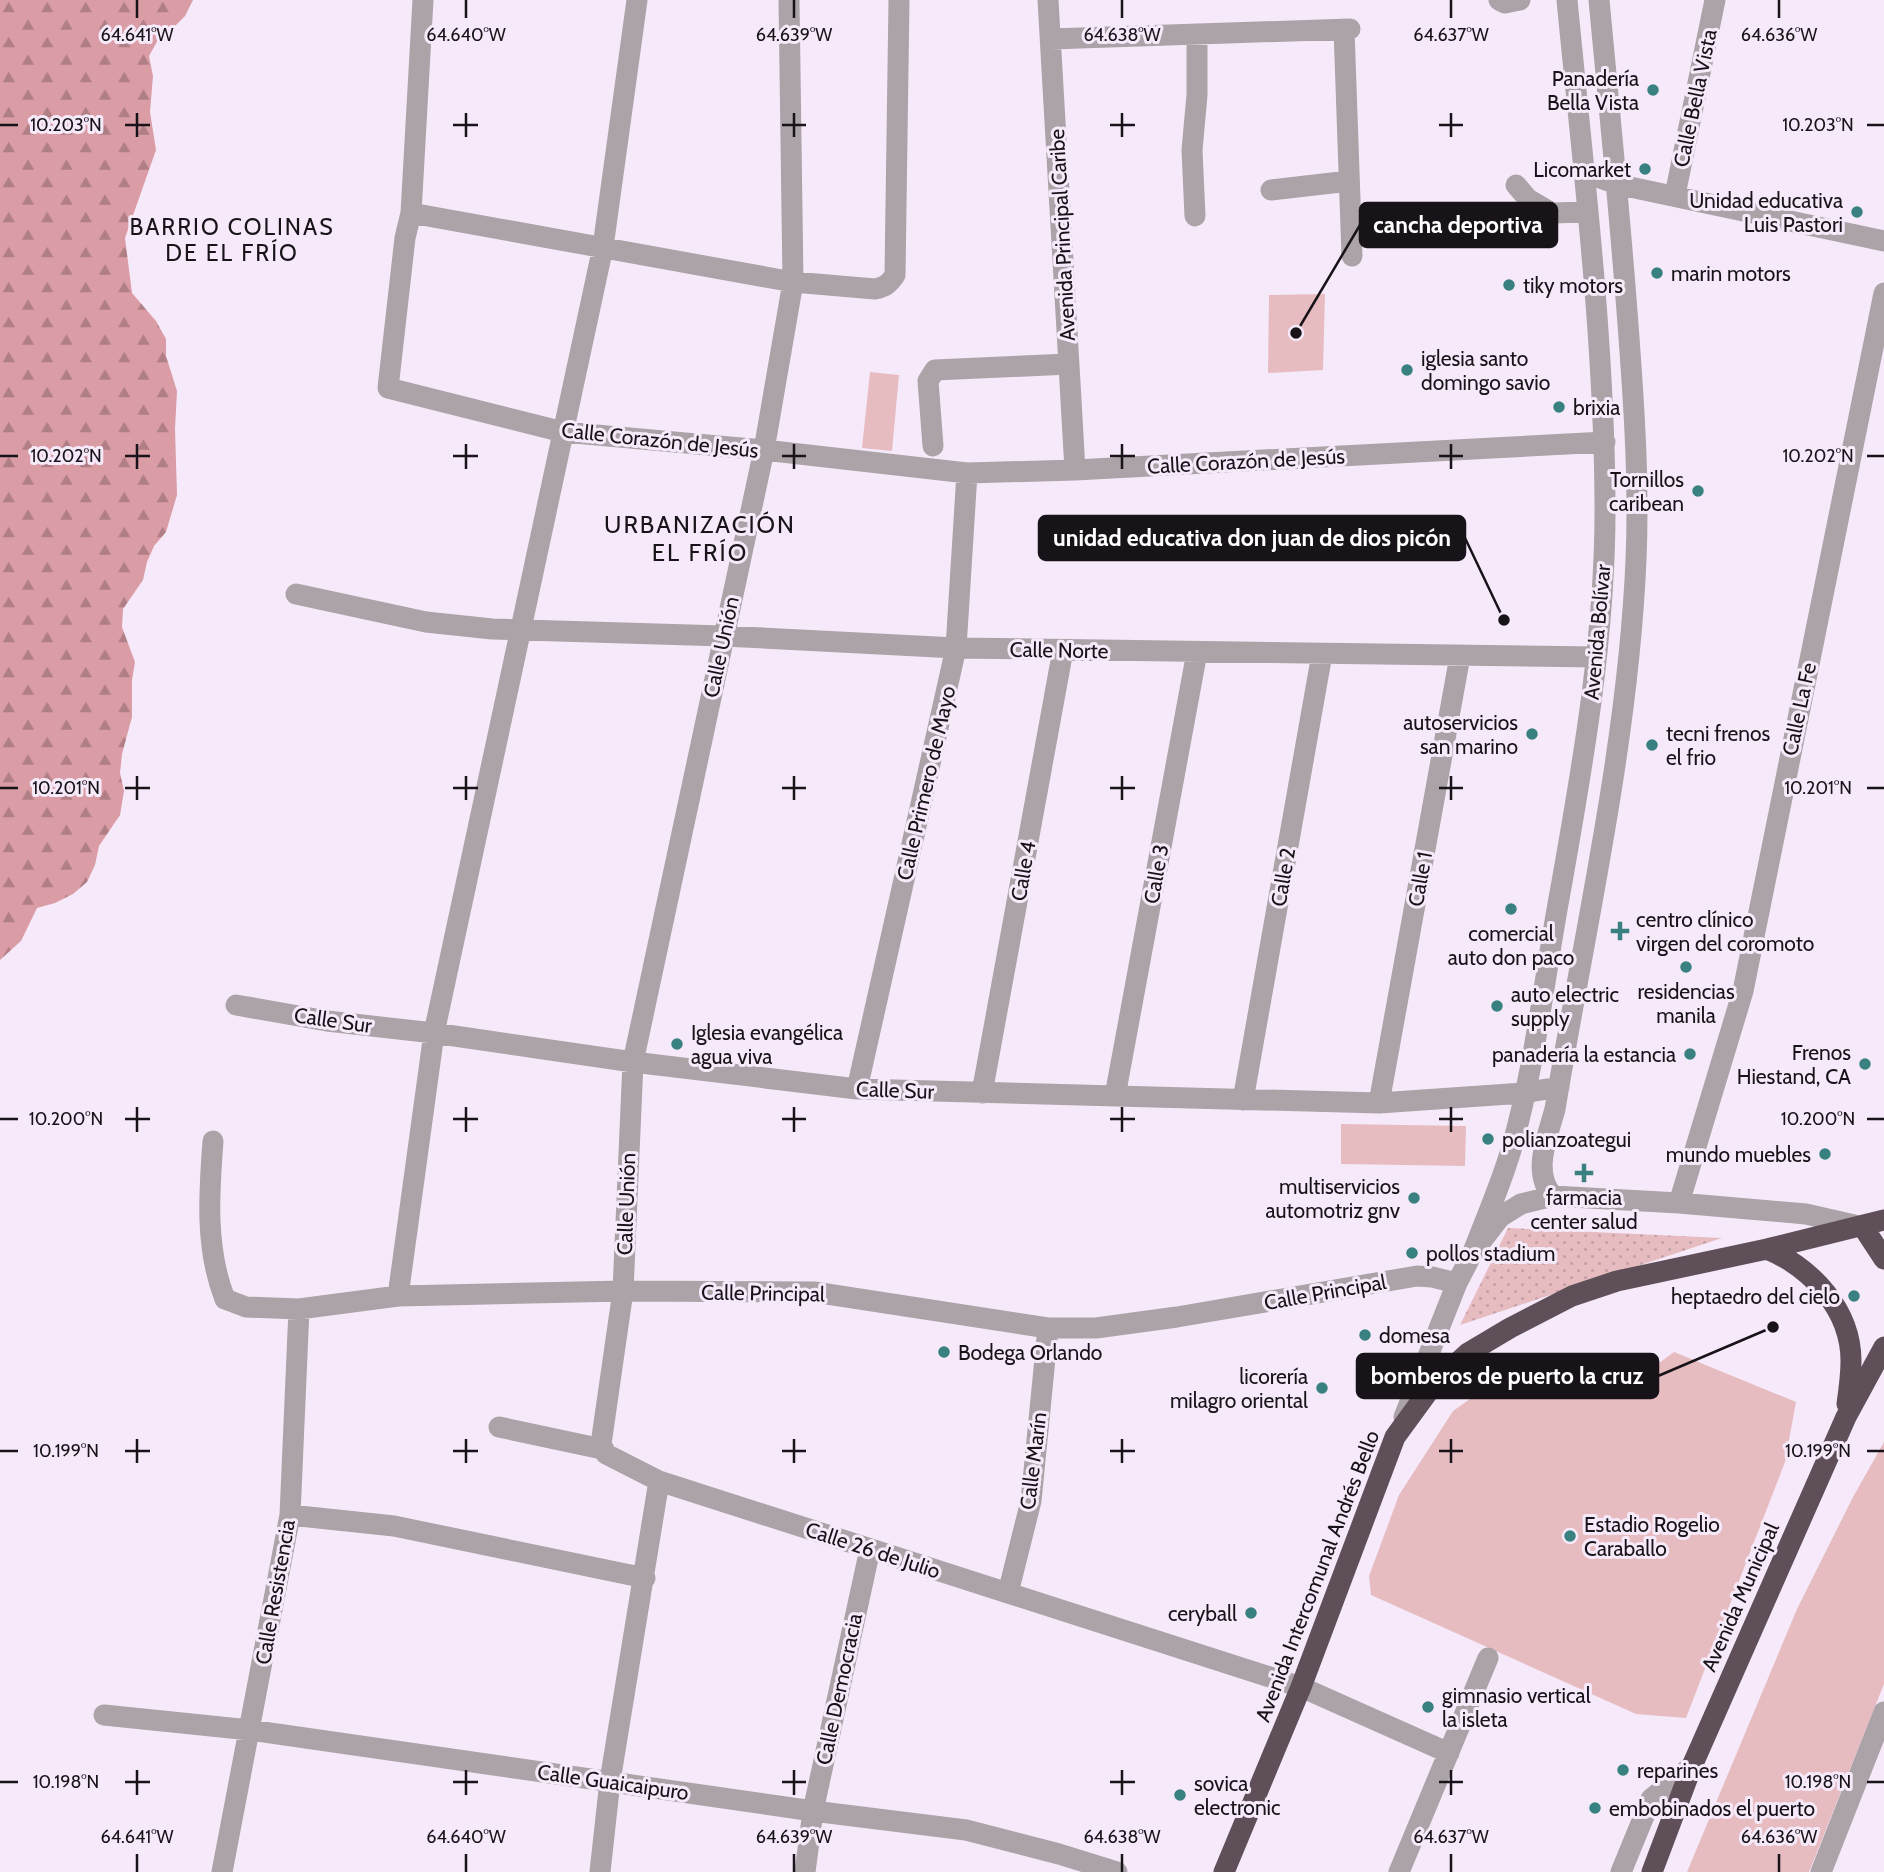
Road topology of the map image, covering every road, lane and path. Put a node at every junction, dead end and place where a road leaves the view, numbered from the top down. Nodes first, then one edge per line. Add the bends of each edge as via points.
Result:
1 (423, 0) edge
2 (637, 0) edge
3 (789, 0) edge
4 (899, 0) edge
5 (1048, 0) edge
6 (1499, 0) edge
7 (1520, 0) edge
8 (1567, 0) edge
9 (1599, 0) edge
10 (1715, 0) edge
11 (1197, 34) junction
12 (1051, 39) junction
13 (1584, 172) junction
14 (1349, 181) junction
15 (1616, 184) junction
16 (1516, 185) dead end
17 (1270, 190) dead end
18 (1675, 195) junction
19 (1587, 212) junction
20 (411, 213) junction
21 (1195, 216) dead end
22 (1884, 241) edge
23 (603, 247) junction
24 (1352, 256) dead end
25 (793, 282) junction
26 (1884, 293) edge
27 (1069, 364) junction
28 (563, 432) junction
29 (1605, 442) junction
30 (933, 446) dead end
31 (764, 450) junction
32 (1076, 470) junction
33 (967, 473) junction
34 (296, 594) dead end
35 (522, 629) junction
36 (723, 636) junction
37 (956, 648) junction
38 (1063, 650) junction
39 (1197, 652) junction
40 (1322, 654) junction
41 (1460, 656) junction
42 (1596, 657) junction
43 (236, 1005) dead end
44 (435, 1033) junction
45 (632, 1062) junction
46 (1559, 1087) junction
47 (857, 1089) junction
48 (982, 1093) junction
49 (1524, 1093) junction
50 (1115, 1096) junction
51 (1243, 1100) junction
52 (1379, 1103) junction
53 (212, 1140) dead end
54 (1553, 1196) junction
55 (1679, 1203) junction
56 (1884, 1212) edge
57 (1884, 1220) edge
58 (1863, 1227) junction
59 (1767, 1249) junction
60 (1474, 1252) junction
61 (1884, 1259) edge
62 (1457, 1283) junction
63 (623, 1291) junction
64 (398, 1296) junction
65 (299, 1309) junction
66 (1048, 1328) junction
67 (1884, 1347) edge
68 (1877, 1373) edge
69 (1846, 1417) junction
70 (499, 1427) dead end
71 (1395, 1437) junction
72 (602, 1450) junction
73 (659, 1481) junction
74 (290, 1515) junction
75 (870, 1549) junction
76 (645, 1578) junction
77 (1007, 1593) junction
78 (1488, 1658) dead end
79 (1301, 1687) junction
80 (1884, 1712) edge
81 (104, 1715) dead end
82 (250, 1730) junction
83 (1449, 1754) junction
84 (1692, 1766) junction
85 (610, 1781) junction
86 (813, 1811) junction
87 (222, 1872) edge
88 (600, 1872) edge
89 (805, 1872) edge
90 (1117, 1872) edge
91 (1224, 1872) edge
92 (1399, 1872) edge
93 (1621, 1872) edge
94 (1652, 1872) edge
95 (1821, 1872) edge

1 - 20 street
2 - 23 street
3 - 25 street, Calle Unión
4 - 25 street via 895,275 884,288 874,289
5 - 12 street, Avenida Principal Caribe
6 - 7 street
8 - 13 street, Avenida Bolívar
9 - 15 street, Avenida Bolívar
10 - 18 street, Calle Bella Vista
11 - 12 street
11 - 14 street via 1347,29
11 - 21 street via 1192,150
12 - 27 street, Avenida Principal Caribe
13 - 15 street
13 - 19 street, Avenida Bolívar
14 - 17 street
14 - 24 street
15 - 18 street
15 - 46 street, Avenida Bolívar via 1636,444 1632,631 1610,794
16 - 19 street via 1528,199 1552,213
18 - 22 street
19 - 29 street, Avenida Bolívar
20 - 23 street
20 - 28 street, Calle Corazón de Jesús via 387,385 390,390
23 - 25 street
23 - 28 street
25 - 31 street, Calle Unión
26 - 55 street, Calle La Fe via 1743,991
27 - 30 street via 935,370 928,381
27 - 32 street, Avenida Principal Caribe
28 - 31 street, Calle Corazón de Jesús
28 - 35 street
29 - 32 street, Calle Corazón de Jesús
29 - 42 street, Avenida Bolívar via 1605,559
31 - 33 street, Calle Corazón de Jesús
31 - 36 street, Calle Unión
32 - 33 street, Calle Corazón de Jesús
33 - 37 street, Calle Primero de Mayo
34 - 35 street, Calle Norte via 436,624
35 - 36 street, Calle Norte
35 - 44 street
36 - 37 street, Calle Norte
36 - 45 street, Calle Unión
37 - 38 street, Calle Norte
37 - 47 street, Calle Primero de Mayo
38 - 39 street, Calle Norte
38 - 48 street, Calle 4
39 - 40 street, Calle Norte
39 - 50 street, Calle 3
40 - 41 street, Calle Norte
40 - 51 street, Calle 2
41 - 42 street, Calle Norte
41 - 52 street, Calle 1
42 - 49 street, Avenida Bolívar via 1578,792
43 - 44 street, Calle Sur
44 - 45 street, Calle Sur
44 - 64 street
45 - 47 street, Calle Sur
45 - 63 street, Calle Unión
46 - 49 street, Calle Sur
46 - 54 street, Avenida Bolívar via 1543,1153 1545,1188
47 - 48 street, Calle Sur
48 - 50 street, Calle Sur
49 - 52 street, Calle Sur
49 - 60 street, Avenida Bolívar via 1511,1151
50 - 51 street, Calle Sur
51 - 52 street, Calle Sur
53 - 65 street, Calle Principal via 208,1208 217,1279 225,1299 246,1307
54 - 55 street
54 - 60 street via 1521,1203 1500,1217
55 - 58 street via 1806,1214
56 - 58 highway
57 - 58 highway, Avenida Intercomunal Andrés Bello
58 - 59 highway, Avenida Intercomunal Andrés Bello
58 - 61 highway
59 - 69 highway via 1815,1278 1847,1333 1852,1359
59 - 71 highway, Avenida Intercomunal Andrés Bello via 1617,1281 1572,1296 1468,1353 1433,1385
60 - 62 street
62 - 66 street, Calle Principal via 1417,1276 1177,1317 1096,1328
62 - 71 street
63 - 64 street, Calle Principal
63 - 66 street, Calle Principal via 814,1292
63 - 72 street
64 - 65 street, Calle Principal
65 - 74 street, Calle Resistencia
66 - 77 street, Calle Marín via 1031,1501
67 - 68 highway, Avenida Municipal
68 - 69 highway, Avenida Municipal
69 - 84 highway, Avenida Municipal
70 - 72 street, Calle 26 de Julio
71 - 79 highway, Avenida Intercomunal Andrés Bello
72 - 73 street, Calle 26 de Julio
73 - 75 street, Calle 26 de Julio
73 - 76 street
74 - 76 street via 394,1526
74 - 82 street, Calle Resistencia
75 - 77 street, Calle 26 de Julio
75 - 86 street, Calle Democracia
76 - 85 street
77 - 79 street, Calle 26 de Julio
78 - 83 street
79 - 83 street, Calle 26 de Julio
79 - 91 highway, Avenida Intercomunal Andrés Bello
80 - 95 street
81 - 82 street, Calle Guaicaipuro
82 - 85 street, Calle Guaicaipuro
82 - 87 street, Calle Resistencia
83 - 92 street
84 - 93 street via 1651,1799
84 - 94 highway, Avenida Municipal
85 - 86 street, Calle Guaicaipuro
85 - 88 street
86 - 89 street, Calle Democracia
86 - 90 street, Calle Guaicaipuro via 967,1830

